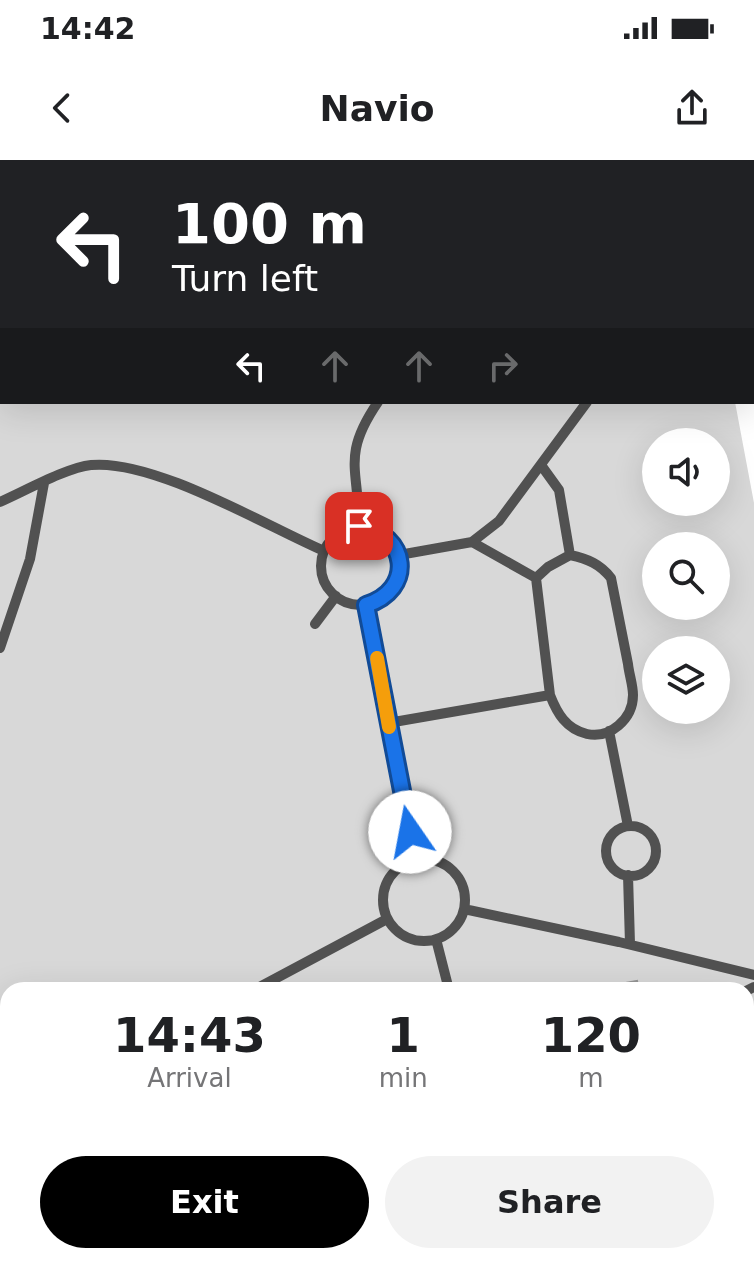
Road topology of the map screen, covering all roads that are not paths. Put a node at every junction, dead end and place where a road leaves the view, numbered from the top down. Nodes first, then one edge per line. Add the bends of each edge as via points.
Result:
1 (377, 404) edge
2 (586, 404) edge
3 (541, 465) junction
4 (44, 483) junction
5 (0, 502) edge
6 (359, 526) junction
7 (472, 542) junction
8 (324, 551) junction
9 (399, 555) junction
10 (570, 555) junction
11 (536, 578) junction
12 (336, 596) junction
13 (366, 605) junction
14 (315, 624) dead end
15 (0, 648) edge
16 (550, 695) junction
17 (388, 723) junction
18 (609, 731) junction
19 (628, 826) junction
20 (416, 859) junction
21 (628, 875) junction
22 (464, 909) junction
23 (387, 919) junction
24 (436, 939) junction
25 (630, 944) junction
26 (754, 975) edge
27 (269, 982) edge
28 (447, 982) edge

1 - 6 lane via 355,448
2 - 3 lane
3 - 7 lane via 499,521
3 - 10 lane via 559,490
4 - 5 lane
4 - 8 lane via 88,465 121,465 226,505
4 - 15 lane via 30,559
6 - 8 lane via 336,534
6 - 9 lane via 384,533
7 - 9 lane
7 - 11 lane
8 - 12 lane via 324,581
9 - 13 lane via 397,582 390,593
10 - 11 lane
10 - 18 lane via 591,561 611,578 633,697 621,725
11 - 16 lane
12 - 13 lane
12 - 14 lane
13 - 17 lane
16 - 17 lane
16 - 18 lane via 566,724 578,732
17 - 20 lane
18 - 19 lane
19 - 21 lane via 611,835 606,850 616,871
19 - 21 lane via 646,832 655,845 647,869
20 - 22 lane via 442,863 453,871 465,895
20 - 23 lane via 403,864 386,884
21 - 25 lane
22 - 24 lane via 450,932
22 - 25 lane
23 - 24 lane via 411,940
23 - 27 lane
24 - 28 lane
25 - 26 lane

